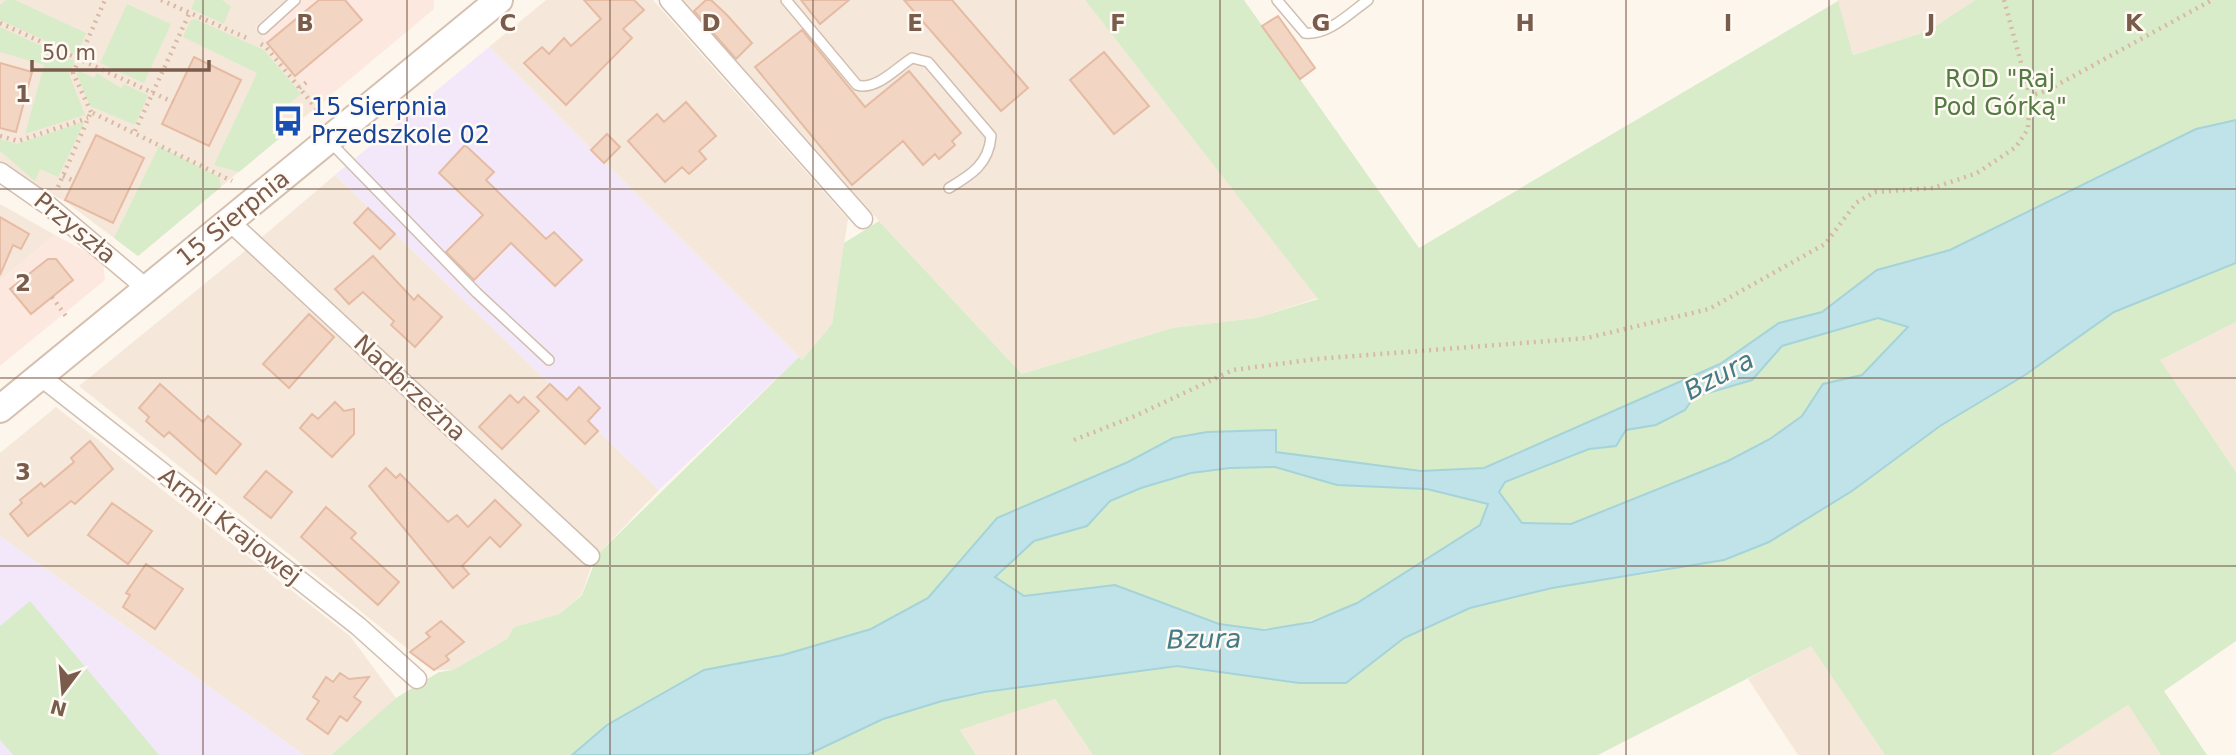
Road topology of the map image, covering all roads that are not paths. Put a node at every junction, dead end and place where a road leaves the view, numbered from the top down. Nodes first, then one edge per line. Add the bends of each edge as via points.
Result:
1 (295, 0) edge
2 (669, 0) edge
3 (786, 0) edge
4 (1277, 0) edge
5 (1368, 0) edge
6 (485, 4) edge
7 (262, 29) dead end
8 (328, 140) junction
9 (0, 172) edge
10 (949, 188) dead end
11 (863, 219) dead end
12 (229, 221) junction
13 (146, 288) junction
14 (549, 360) dead end
15 (40, 376) junction
16 (0, 409) edge
17 (590, 556) dead end
18 (417, 679) dead end

1 - 7 lane
2 - 11 street
3 - 10 lane via 857,85 875,84 912,58 928,62 991,136 981,166
4 - 5 lane via 1305,33 1314,34
6 - 8 street, 15 Sierpnia
8 - 12 street, 15 Sierpnia
8 - 14 lane
9 - 13 street, Przyszła via 49,206
12 - 13 street, 15 Sierpnia
12 - 17 street, Nadbrzeżna
13 - 15 street, 15 Sierpnia
15 - 16 street, 15 Sierpnia
15 - 18 street, Armii Krajowej via 358,626

